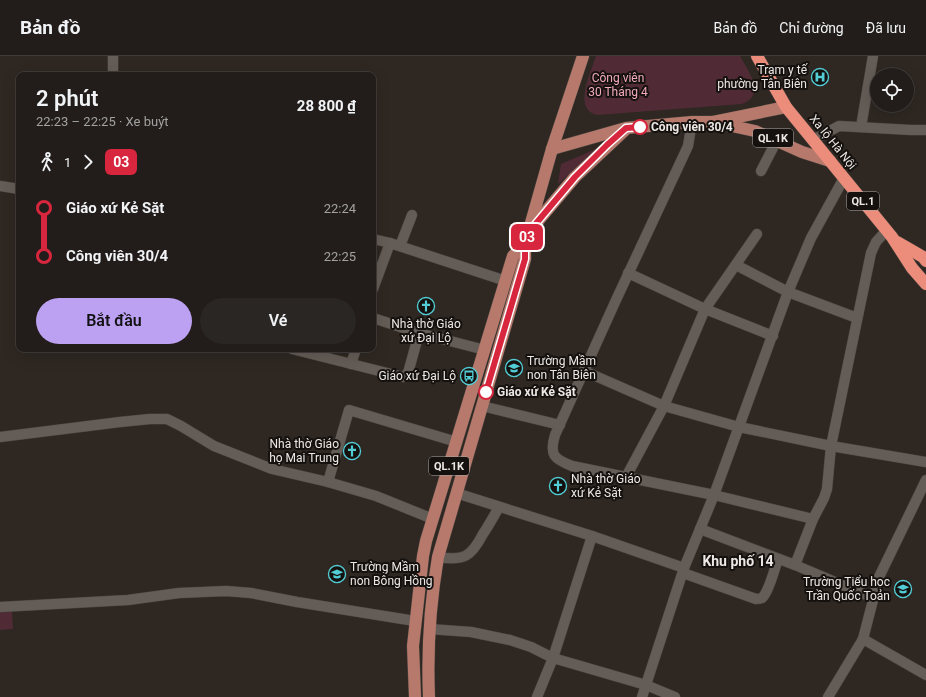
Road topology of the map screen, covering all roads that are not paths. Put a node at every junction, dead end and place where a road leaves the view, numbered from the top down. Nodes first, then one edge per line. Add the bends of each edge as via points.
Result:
1 (113, 56) edge
2 (583, 56) edge
3 (757, 56) edge
4 (873, 56) edge
5 (113, 72) edge
6 (786, 108) junction
7 (692, 122) junction
8 (713, 122) junction
9 (861, 127) junction
10 (626, 128) junction
11 (926, 130) edge
12 (777, 140) junction
13 (813, 140) junction
14 (552, 149) junction
15 (830, 161) junction
16 (761, 172) dead end
17 (844, 178) junction
18 (0, 186) edge
19 (16, 189) edge
20 (412, 215) dead end
21 (886, 231) junction
22 (757, 234) dead end
23 (526, 238) junction
24 (376, 239) edge
25 (896, 242) junction
26 (395, 244) junction
27 (926, 261) edge
28 (736, 265) junction
29 (628, 273) junction
30 (506, 281) junction
31 (376, 283) edge
32 (926, 284) edge
33 (788, 292) junction
34 (705, 310) junction
35 (858, 318) junction
36 (376, 319) edge
37 (419, 333) junction
38 (773, 336) junction
39 (485, 350) junction
40 (304, 352) edge
41 (355, 352) edge
42 (352, 364) junction
43 (584, 371) junction
44 (482, 406) junction
45 (664, 406) junction
46 (560, 425) junction
47 (739, 427) junction
48 (0, 437) edge
49 (457, 442) junction
50 (831, 446) junction
51 (926, 462) edge
52 (626, 477) junction
53 (926, 480) edge
54 (328, 482) junction
55 (456, 493) junction
56 (714, 495) junction
57 (499, 507) junction
58 (433, 519) junction
59 (814, 519) junction
60 (700, 529) junction
61 (592, 536) junction
62 (438, 557) junction
63 (778, 558) junction
64 (795, 565) junction
65 (683, 570) junction
66 (873, 598) junction
67 (0, 607) edge
68 (415, 621) junction
69 (429, 629) junction
70 (863, 639) junction
71 (552, 658) junction
72 (926, 675) edge
73 (646, 685) junction
74 (415, 697) edge
75 (429, 697) edge
76 (537, 697) edge
77 (642, 697) edge
78 (675, 697) edge
79 (828, 697) edge

1 - 5 street
2 - 14 main road, QL.1K
3 - 6 highway, Xa lộ Hà Nội / QL.1
4 - 9 street
6 - 8 main road, QL.1K
6 - 13 highway, Xa lộ Hà Nội / QL.1
7 - 8 main road, QL.1K
7 - 10 main road, QL.1K
7 - 29 street via 688,146
8 - 12 main road, QL.1K via 755,131
9 - 11 street
9 - 13 street via 839,126
10 - 14 main road, QL.1K
10 - 23 main road, QL.1K via 575,177
12 - 15 main road, QL.1K
12 - 16 street
13 - 15 highway, Xa lộ Hà Nội / QL.1
14 - 23 main road, QL.1K
15 - 17 highway, Xa lộ Hà Nội / QL.1
17 - 21 highway, Xa lộ Hà Nội / QL.1
17 - 33 street via 811,238
18 - 19 street
20 - 26 street
21 - 25 highway, Xa lộ Hà Nội / QL.1
21 - 35 street via 876,242 871,253
22 - 28 street
23 - 30 main road, QL.1K via 513,256
23 - 44 main road, QL.1K via 525,259
24 - 26 street
25 - 27 highway, Xa lộ Hà Nội / QL.1
25 - 32 highway, Xa lộ Hà Nội / QL.1 via 912,268
26 - 30 street
26 - 31 street
28 - 33 street
28 - 34 street
29 - 34 street
29 - 43 street
30 - 39 main road, QL.1K
33 - 35 street
33 - 38 street
34 - 38 street
34 - 45 street
35 - 50 street
36 - 37 street
37 - 39 street
37 - 42 street via 408,373 403,377
38 - 47 street
39 - 49 main road, QL.1K
40 - 42 street
41 - 42 street
43 - 45 street
43 - 46 street
44 - 46 street
44 - 55 main road, QL.1K
45 - 47 street
45 - 52 street
46 - 52 street via 552,446 558,460 572,466
47 - 50 street
47 - 56 street
48 - 54 street via 120,422 167,419 214,446 272,469
49 - 54 street via 349,410
49 - 58 main road, QL.1K
50 - 51 street
50 - 59 street via 827,489
52 - 56 street
53 - 66 street via 879,577
54 - 58 street via 376,496
55 - 57 street
55 - 62 main road, QL.1K
56 - 59 street
56 - 60 street
57 - 61 street
57 - 62 street via 475,549 459,558
58 - 68 main road, QL.1K via 423,556
59 - 64 street
60 - 63 street
60 - 65 street
61 - 65 street
61 - 71 street
62 - 69 main road, QL.1K
63 - 64 street
63 - 65 street via 766,592 759,599
64 - 66 street
65 - 73 street
66 - 70 street
67 - 68 street via 128,600 179,593 226,591
68 - 74 main road, QL.1K
69 - 71 street via 471,632 510,640
69 - 75 main road, QL.1K
70 - 72 street
70 - 79 street
71 - 73 street
71 - 76 street
73 - 77 street
73 - 78 street

